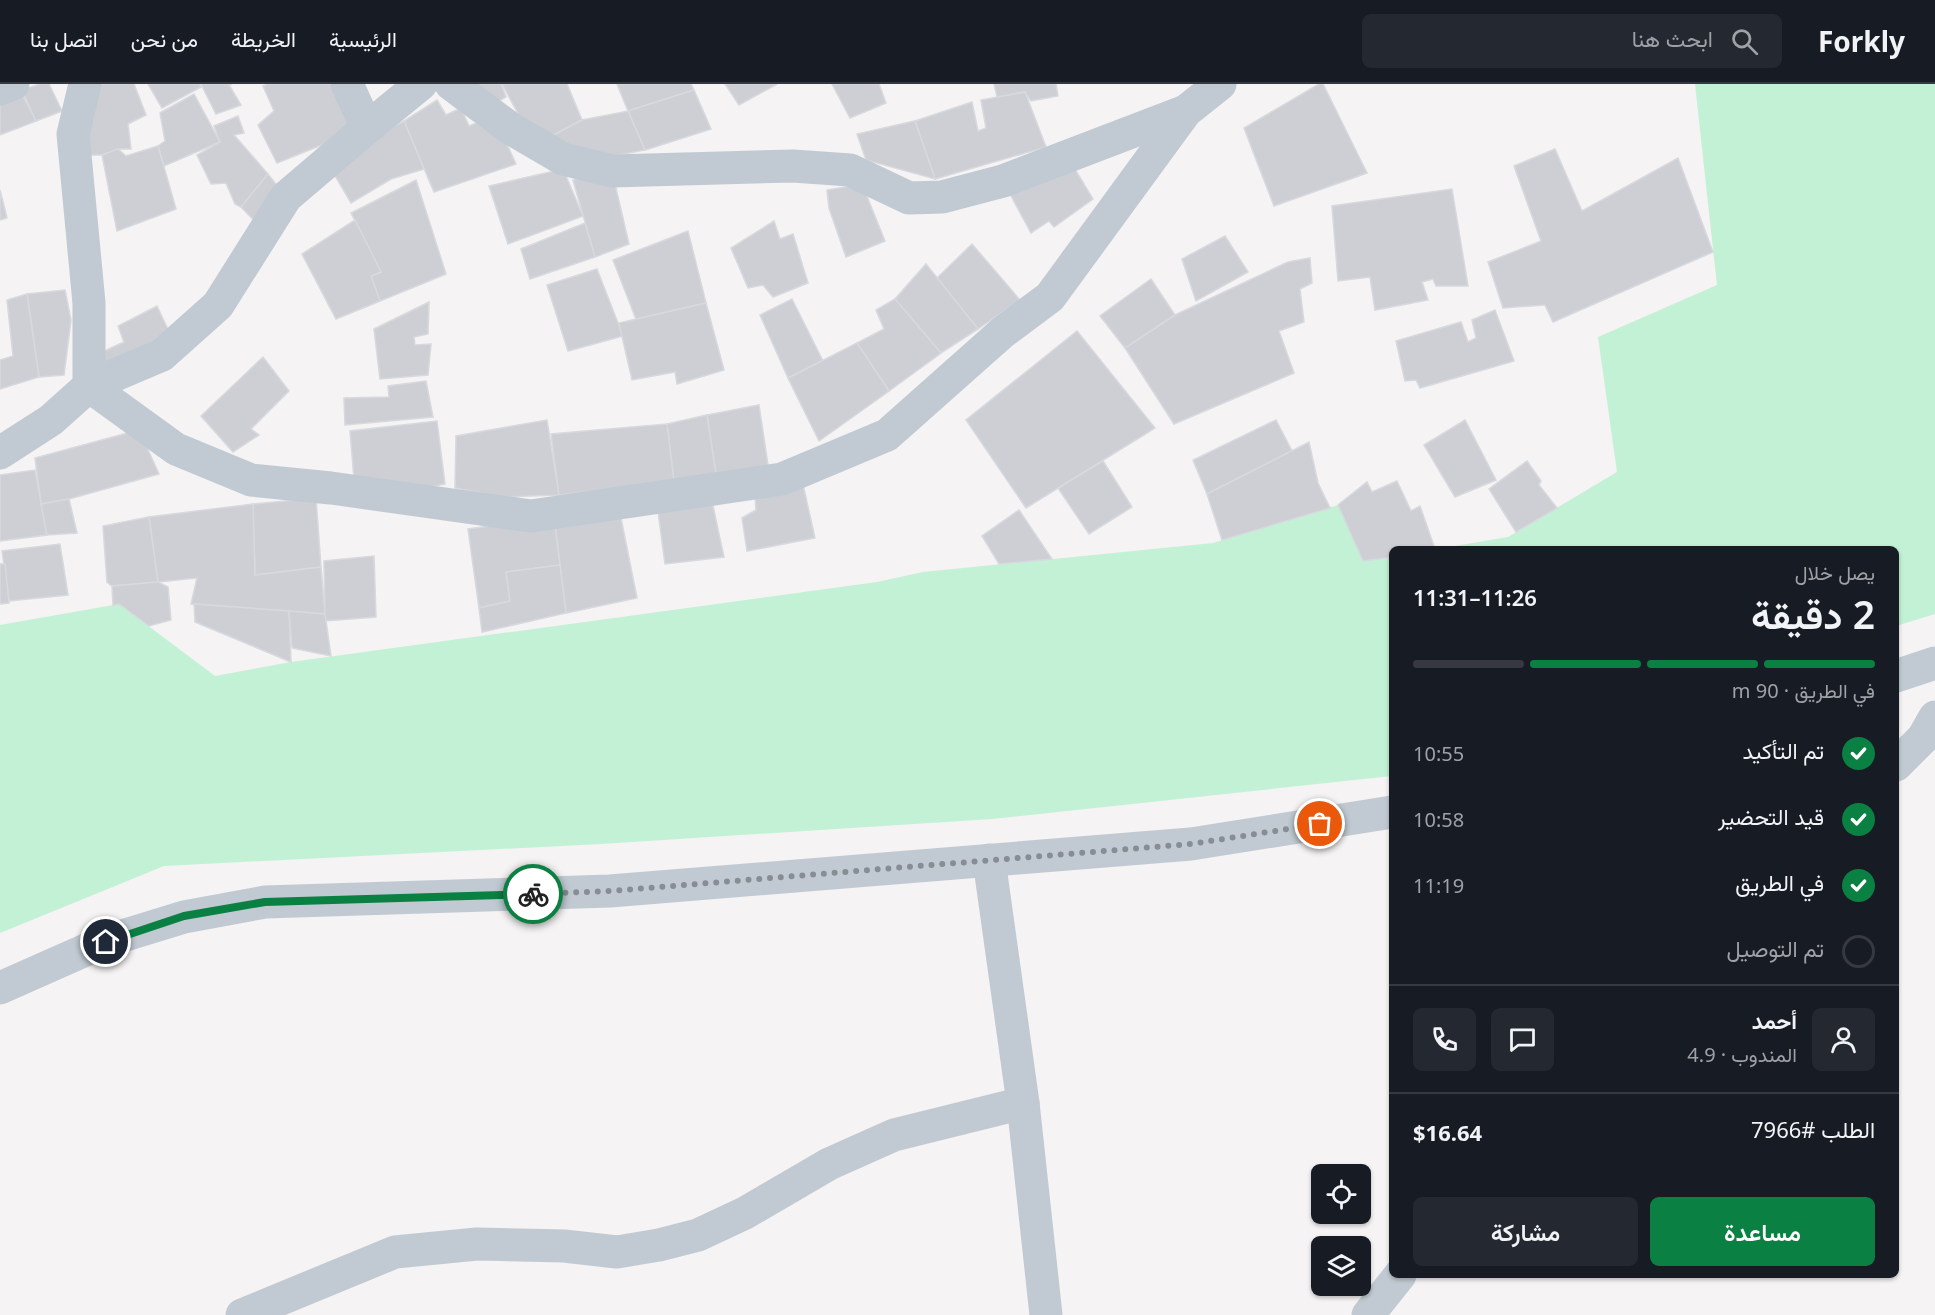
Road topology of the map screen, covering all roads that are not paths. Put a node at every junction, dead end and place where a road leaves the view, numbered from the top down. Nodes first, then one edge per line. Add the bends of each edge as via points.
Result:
1 (13, 84) edge
2 (85, 84) edge
3 (347, 84) edge
4 (421, 84) edge
5 (451, 84) edge
6 (1220, 84) edge
7 (0, 89) edge
8 (1186, 111) junction
9 (368, 128) junction
10 (89, 386) junction
11 (0, 453) edge
12 (1935, 663) edge
13 (1899, 675) edge
14 (1935, 717) edge
15 (1899, 762) edge
16 (1389, 812) edge
17 (989, 860) junction
18 (0, 988) edge
19 (1023, 1103) junction
20 (1398, 1278) edge
21 (242, 1315) edge
22 (1046, 1315) edge
23 (1368, 1315) edge

1 - 7 street
2 - 10 street via 73,134 89,303
3 - 9 street
4 - 9 street
5 - 8 street via 510,128 563,159 612,171 793,166 850,170 909,198 942,197 1003,181
6 - 8 street
8 - 10 street via 1050,297 1003,332 887,435 782,479 531,516 251,480 176,449
9 - 10 street via 286,197 218,305 162,355
10 - 11 street via 51,420
12 - 13 street
14 - 15 street via 1923,738
16 - 17 street via 1191,844
17 - 18 street via 610,891 265,902 184,916 106,942
17 - 19 street
19 - 21 street via 894,1135 829,1164 745,1214 698,1235 617,1252 477,1244 395,1252
19 - 22 street
20 - 23 street

